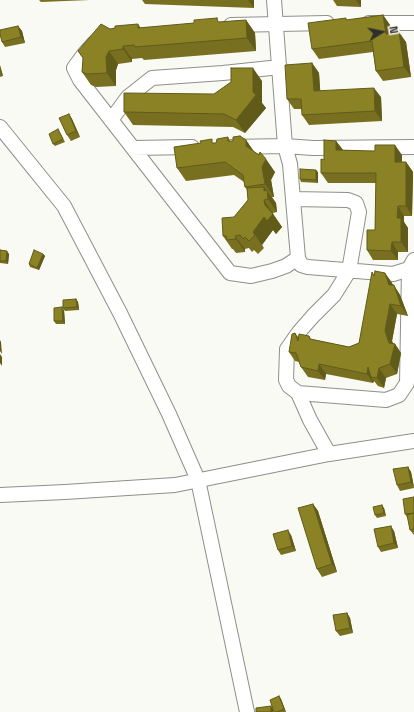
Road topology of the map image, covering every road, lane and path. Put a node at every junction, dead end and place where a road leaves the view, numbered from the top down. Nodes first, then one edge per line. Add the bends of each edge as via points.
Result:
1 (274, 0) edge
2 (337, 23) edge
3 (353, 23) edge
4 (414, 23) edge
5 (276, 24) junction
6 (214, 26) edge
7 (107, 36) edge
8 (280, 67) junction
9 (111, 120) junction
10 (0, 127) edge
11 (286, 146) junction
12 (202, 147) edge
13 (217, 147) edge
14 (414, 147) edge
15 (133, 148) junction
16 (293, 199) junction
17 (298, 258) junction
18 (411, 265) edge
19 (349, 271) junction
20 (298, 392) junction
21 (414, 441) edge
22 (329, 454) junction
23 (198, 480) junction
24 (0, 495) edge
25 (247, 712) edge

1 - 5 street
2 - 5 street
3 - 4 street
5 - 6 street
5 - 8 street
7 - 9 street via 96,40 74,68 80,80
8 - 9 street via 152,78 128,98
8 - 11 street
9 - 15 street
10 - 23 street via 64,206 120,312
11 - 13 street
11 - 14 street
11 - 16 street
12 - 15 street
15 - 17 street via 230,273 251,276 286,266
16 - 17 street
16 - 19 street via 348,200 356,203 359,212
17 - 19 street via 302,265 308,267
18 - 19 street via 393,274
18 - 20 street via 407,384 399,395 386,400
19 - 20 street via 334,295 299,332 287,349 286,380 289,386
20 - 22 street
21 - 22 street
22 - 23 street
23 - 24 street via 175,485
23 - 25 street

